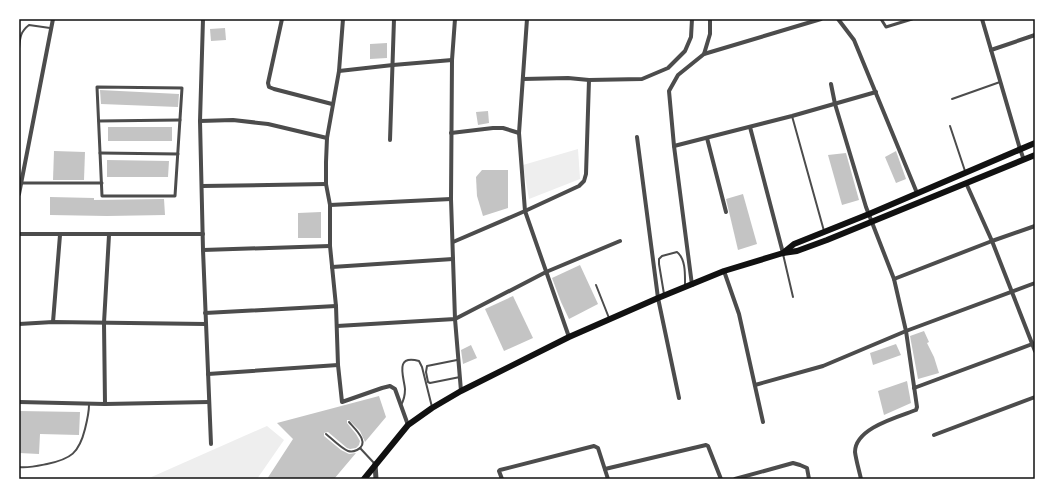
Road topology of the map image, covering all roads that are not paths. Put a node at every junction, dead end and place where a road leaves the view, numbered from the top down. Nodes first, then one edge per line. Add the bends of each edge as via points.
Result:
1 (53, 19) edge
2 (203, 19) edge
3 (282, 19) edge
4 (343, 19) edge
5 (394, 19) edge
6 (455, 19) edge
7 (527, 19) edge
8 (692, 19) edge
9 (710, 19) edge
10 (821, 19) edge
11 (838, 19) edge
12 (881, 19) edge
13 (912, 19) edge
14 (982, 19) edge
15 (51, 28) junction
16 (1035, 35) edge
17 (19, 50) edge
18 (991, 50) junction
19 (704, 54) junction
20 (452, 60) junction
21 (393, 65) junction
22 (339, 71) junction
23 (523, 79) junction
24 (589, 80) junction
25 (1001, 81) junction
26 (831, 84) dead end
27 (876, 92) junction
28 (952, 99) dead end
29 (332, 104) junction
30 (835, 104) junction
31 (792, 116) junction
32 (180, 120) junction
33 (99, 121) junction
34 (200, 121) junction
35 (950, 126) dead end
36 (750, 127) junction
37 (451, 133) junction
38 (519, 133) junction
39 (637, 137) dead end
40 (327, 138) junction
41 (707, 138) junction
42 (390, 140) dead end
43 (1035, 144) edge
44 (674, 146) junction
45 (1020, 150) junction
46 (100, 153) junction
47 (178, 154) junction
48 (1035, 155) edge
49 (1024, 160) junction
50 (966, 172) junction
51 (21, 183) junction
52 (102, 183) junction
53 (966, 183) junction
54 (326, 184) junction
55 (202, 186) junction
56 (917, 193) junction
57 (19, 194) edge
58 (451, 199) junction
59 (330, 205) junction
60 (525, 211) junction
61 (726, 212) dead end
62 (869, 214) junction
63 (873, 222) junction
64 (1035, 226) edge
65 (824, 232) junction
66 (19, 234) edge
67 (203, 234) junction
68 (60, 235) junction
69 (109, 235) junction
70 (620, 241) dead end
71 (992, 241) junction
72 (453, 242) junction
73 (330, 246) junction
74 (203, 250) junction
75 (783, 253) junction
76 (453, 259) junction
77 (332, 267) junction
78 (724, 271) junction
79 (546, 272) junction
80 (660, 272) junction
81 (655, 273) junction
82 (894, 279) junction
83 (1035, 283) edge
84 (596, 285) dead end
85 (689, 286) junction
86 (1012, 292) junction
87 (661, 297) junction
88 (793, 297) dead end
89 (336, 306) junction
90 (206, 313) junction
91 (455, 319) junction
92 (610, 319) junction
93 (53, 322) junction
94 (104, 323) junction
95 (19, 324) edge
96 (206, 324) junction
97 (337, 326) junction
98 (906, 331) junction
99 (569, 337) junction
100 (1034, 343) edge
101 (1035, 351) edge
102 (459, 360) junction
103 (338, 365) junction
104 (208, 374) junction
105 (460, 377) junction
106 (755, 385) junction
107 (914, 388) junction
108 (461, 390) junction
109 (1035, 397) edge
110 (679, 398) dead end
111 (19, 402) edge
112 (209, 402) junction
113 (89, 404) junction
114 (104, 404) junction
115 (401, 405) junction
116 (432, 408) junction
117 (349, 422) dead end
118 (763, 422) dead end
119 (408, 426) junction
120 (326, 434) dead end
121 (934, 435) dead end
122 (211, 444) dead end
123 (360, 448) junction
124 (375, 464) junction
125 (19, 467) edge
126 (605, 469) junction
127 (364, 479) edge
128 (376, 479) edge
129 (502, 479) edge
130 (608, 479) edge
131 (721, 479) edge
132 (735, 479) edge
133 (809, 479) edge
134 (861, 479) edge

1 - 15 street
2 - 34 street
3 - 29 street via 269,87
4 - 22 street
5 - 21 street
6 - 20 street
7 - 23 street
8 - 24 street via 691,37 685,51 668,68 642,79
9 - 19 street via 710,34
10 - 19 street
11 - 27 street via 854,40
12 - 13 street via 886,27
14 - 18 street
15 - 17 lane via 30,25 24,29 20,37
15 - 51 street
16 - 18 street
18 - 25 street
19 - 44 street via 678,75 669,91
20 - 21 street
20 - 37 street
21 - 22 street
21 - 42 street
22 - 29 street
23 - 24 street
23 - 38 street
24 - 60 street via 584,180 579,186
25 - 28 lane
25 - 45 street
26 - 30 street
27 - 30 street
27 - 56 street
29 - 40 street
30 - 31 street
30 - 62 street
31 - 36 street
31 - 65 lane
32 - 33 street
32 - 33 street via 182,88 97,87
32 - 47 street
33 - 46 street
34 - 40 street via 233,120 268,124
34 - 55 street
35 - 50 lane
36 - 41 street
36 - 75 street
37 - 38 street via 503,128
37 - 58 street
38 - 60 street
39 - 81 street
40 - 54 street
41 - 44 street
41 - 61 street
43 - 45 main road
44 - 85 street
45 - 49 street
45 - 50 main road
46 - 47 street
46 - 52 street
47 - 52 street via 175,196 102,196
48 - 49 main road
49 - 53 main road
50 - 56 main road
51 - 52 street
51 - 57 street
53 - 63 main road
53 - 71 street
54 - 55 street
54 - 59 street
55 - 67 street
56 - 62 main road
58 - 59 street
58 - 72 street
59 - 73 street
60 - 72 street
60 - 79 street
62 - 63 street
62 - 65 main road
63 - 75 main road via 796,252
63 - 82 street
64 - 71 street
65 - 75 main road via 794,244
66 - 68 street
67 - 69 street
67 - 74 street
68 - 69 street
68 - 93 street
69 - 94 street
70 - 79 street
71 - 82 street
71 - 86 street
72 - 76 street
73 - 74 street
73 - 77 street
74 - 90 street
75 - 78 main road
75 - 88 lane
76 - 77 street
76 - 91 street
77 - 89 street
78 - 85 main road
78 - 106 street via 739,314
79 - 91 street
79 - 99 street
80 - 81 lane
80 - 85 lane via 659,259 677,252 681,255
80 - 87 lane
81 - 87 street
82 - 98 street
83 - 86 street
84 - 92 lane
85 - 87 main road
86 - 98 street
86 - 100 street
87 - 92 main road
87 - 110 street
89 - 90 street
89 - 97 street
90 - 96 street
91 - 97 street
91 - 102 street
92 - 99 main road
93 - 94 street
93 - 95 street
94 - 96 street
94 - 114 street
96 - 104 street
97 - 103 street
98 - 106 street via 823,366
98 - 107 street
99 - 108 main road
100 - 101 street
100 - 107 street
102 - 105 street
102 - 105 lane via 429,364 426,368 426,380 430,383
103 - 104 street
103 - 115 street via 342,402 390,386 395,390
104 - 112 street
105 - 108 street
106 - 118 street
107 - 134 street via 916,410 870,429 860,437 856,452
108 - 116 main road
109 - 121 street
111 - 113 street
112 - 114 street
112 - 122 street
113 - 114 street
113 - 125 lane via 89,416 81,444 73,454 60,461 30,468
115 - 116 lane via 405,394 401,367 408,360 416,360 422,367
115 - 119 street
116 - 119 main road
117 - 123 lane via 363,440
119 - 124 main road
120 - 123 lane via 348,451 353,452
123 - 124 lane
124 - 127 main road
124 - 128 street
126 - 129 street via 598,448 594,446 500,470
126 - 130 street
126 - 131 street via 706,445
132 - 133 street via 793,464 807,468

